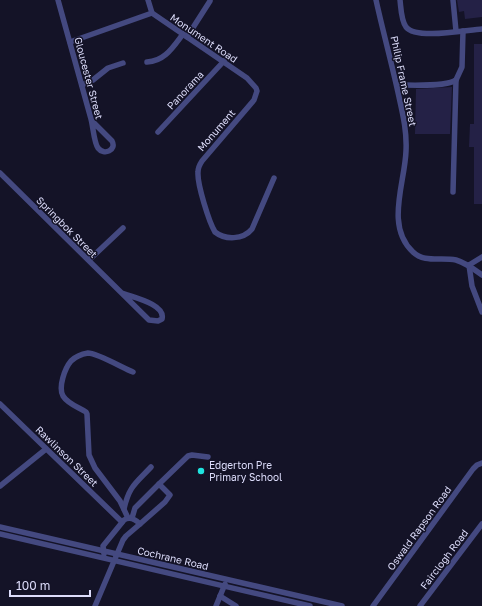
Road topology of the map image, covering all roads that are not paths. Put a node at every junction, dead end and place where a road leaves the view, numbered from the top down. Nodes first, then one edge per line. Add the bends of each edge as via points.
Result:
1 (58, 0) edge
2 (148, 0) edge
3 (376, 0) edge
4 (400, 0) edge
5 (453, 0) edge
6 (210, 1) dead end
7 (152, 13) junction
8 (482, 29) edge
9 (456, 31) junction
10 (463, 31) junction
11 (185, 35) junction
12 (70, 42) junction
13 (224, 61) junction
14 (147, 62) dead end
15 (123, 63) dead end
16 (456, 80) junction
17 (82, 85) junction
18 (397, 85) junction
19 (256, 88) joint
20 (92, 121) junction
21 (158, 132) dead end
22 (0, 173) edge
23 (274, 178) dead end
24 (453, 192) dead end
25 (123, 228) dead end
26 (482, 257) edge
27 (89, 260) junction
28 (469, 265) junction
29 (482, 275) edge
30 (122, 293) junction
31 (482, 312) edge
32 (133, 372) dead end
33 (0, 404) edge
34 (46, 449) junction
35 (208, 457) dead end
36 (482, 463) edge
37 (151, 467) dead end
38 (159, 484) junction
39 (0, 486) edge
40 (124, 509) junction
41 (130, 518) junction
42 (122, 522) junction
43 (140, 524) junction
44 (482, 524) edge
45 (0, 527) edge
46 (0, 534) edge
47 (104, 551) junction
48 (117, 554) junction
49 (105, 558) junction
50 (114, 560) junction
51 (227, 579) junction
52 (224, 586) junction
53 (220, 596) junction
54 (94, 606) edge
55 (216, 606) edge
56 (236, 606) edge
57 (310, 606) edge
58 (342, 606) edge
59 (373, 606) edge
60 (420, 606) edge

1 - 12 street, Gloucester Street
2 - 7 street
3 - 18 street, Philip Frame Street
4 - 9 street via 402,17 411,31 426,34
5 - 9 street
6 - 11 street
7 - 11 street, Monument Road
7 - 12 street
8 - 10 street
9 - 10 street
10 - 16 street via 462,67
11 - 13 street, Monument Road
11 - 14 street via 166,55 157,61
12 - 17 street, Gloucester Street
13 - 19 street, Monument Road
13 - 21 street, Panorama
15 - 17 street via 108,68
16 - 18 street via 433,85
16 - 24 street
17 - 20 street, Gloucester Street
18 - 28 street, Philip Frame Street via 407,142 398,203 400,230 407,245 417,256 425,259 452,260
19 - 23 street, Monument via 254,100 202,161 198,170 203,197 215,232 224,237 234,238 249,233
20 - 20 street, Gloucester Street via 98,148 103,151 113,148 112,141
22 - 27 street, Springbok Street
25 - 27 street
26 - 28 street
27 - 30 street, Springbok Street
28 - 29 street
28 - 31 street via 472,286
30 - 30 street, Springbok Street via 148,320 154,322 162,319 162,311 154,305
32 - 40 street via 87,353 71,362 62,383 66,400 87,414 89,455 95,468
33 - 34 street, Rawlinson Street
34 - 39 street
34 - 42 street, Rawlinson Street
35 - 38 street via 188,456
36 - 59 street, Oswald Rapson Road via 473,469
37 - 40 street via 130,489
38 - 41 street via 135,508
38 - 43 street via 170,495
40 - 41 street
41 - 42 street
41 - 43 street
42 - 47 street via 104,546
43 - 48 street via 124,538
44 - 60 street, Fairclogh Road
45 - 47 street, Cochrane Road
46 - 49 street, Cochrane Road
47 - 48 street, Cochrane Road
47 - 49 street
48 - 50 street
48 - 51 street, Cochrane Road
49 - 50 street, Cochrane Road
50 - 52 street, Cochrane Road
50 - 54 street
51 - 52 street
51 - 58 street, Cochrane Road
52 - 53 street
52 - 57 street, Cochrane Road
53 - 55 street
53 - 56 street

